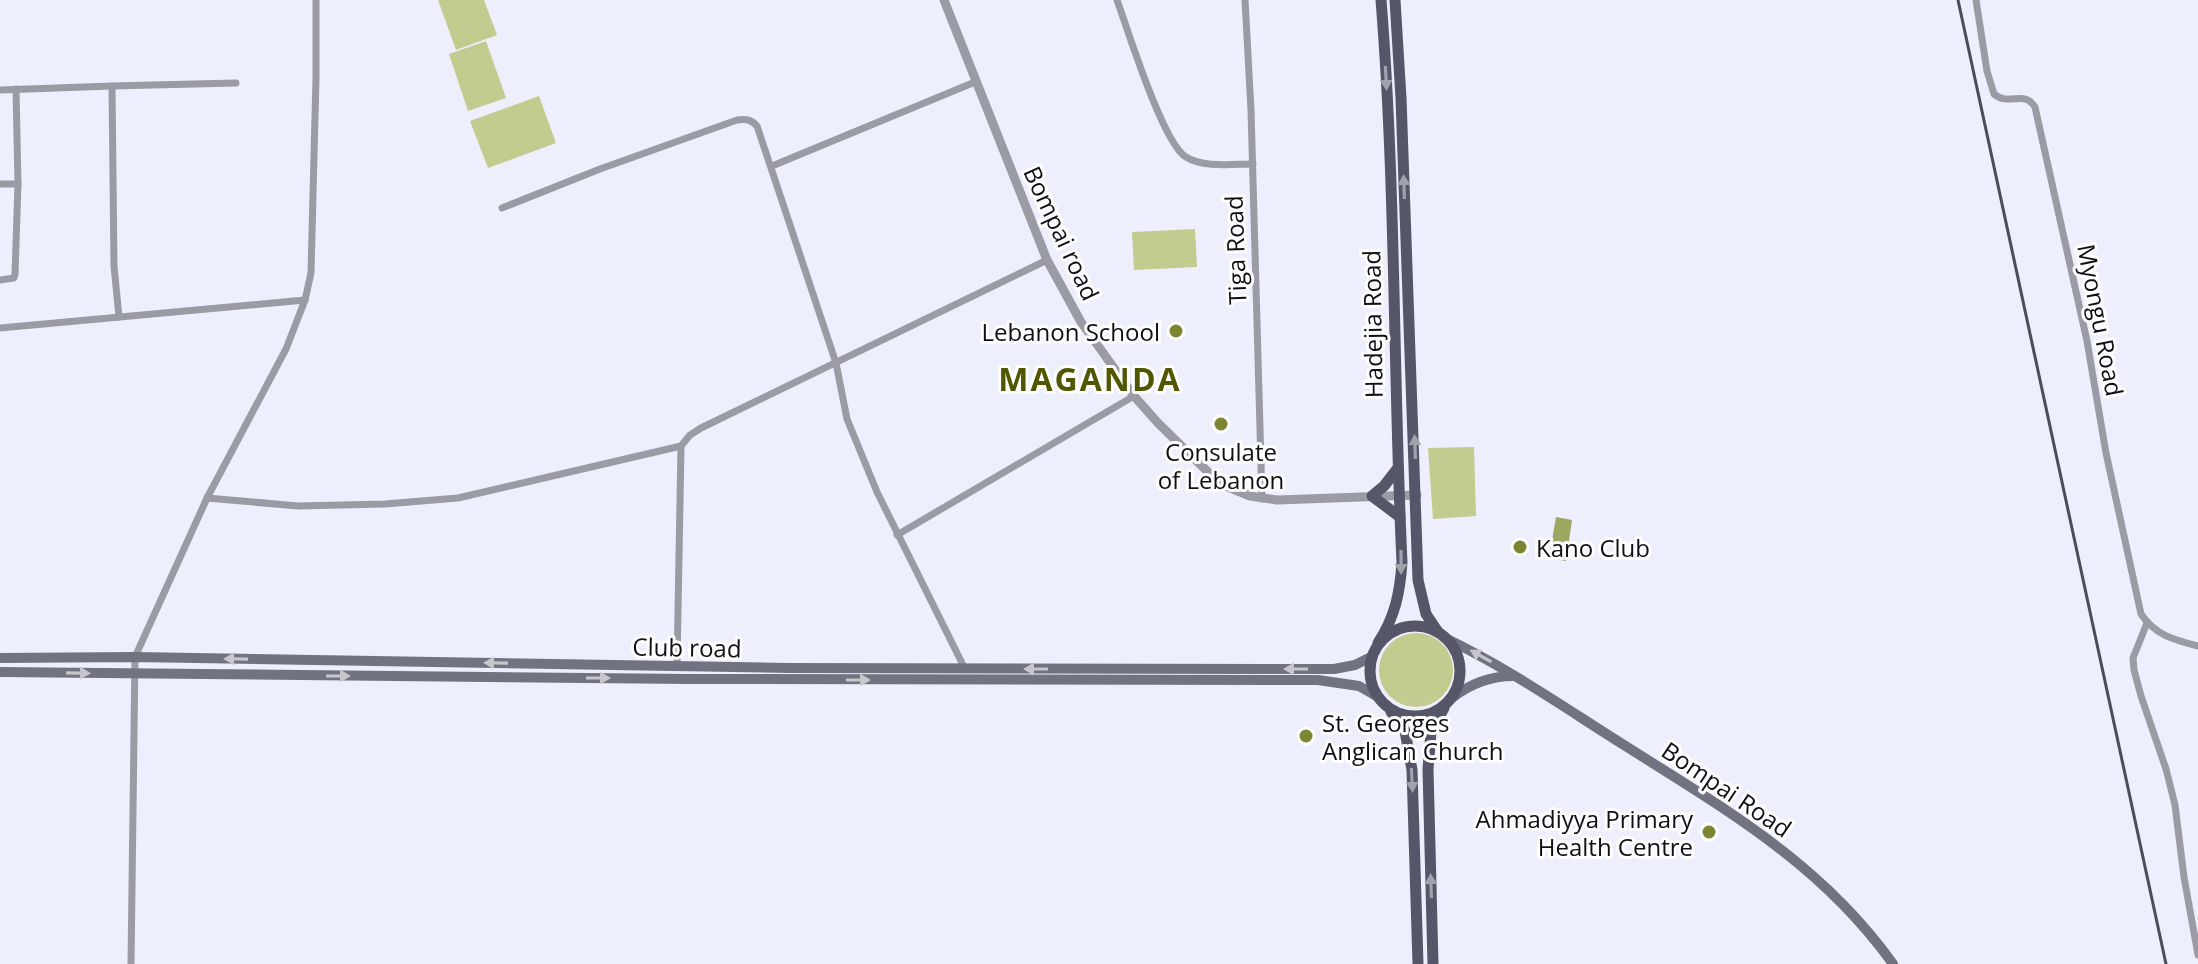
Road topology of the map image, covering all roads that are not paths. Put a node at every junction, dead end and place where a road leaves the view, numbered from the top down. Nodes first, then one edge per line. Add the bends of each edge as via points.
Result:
1 (316, 0) edge
2 (944, 0) edge
3 (1117, 0) edge
4 (1245, 0) edge
5 (1381, 0) edge
6 (1395, 0) edge
7 (1976, 0) edge
8 (975, 82) junction
9 (236, 83) dead end
10 (112, 86) junction
11 (16, 89) junction
12 (0, 90) edge
13 (1253, 164) junction
14 (772, 166) junction
15 (0, 184) edge
16 (18, 184) junction
17 (502, 208) dead end
18 (1047, 260) junction
19 (0, 280) edge
20 (305, 300) junction
21 (119, 317) junction
22 (0, 328) edge
23 (836, 363) junction
24 (1134, 396) junction
25 (681, 446) junction
26 (1398, 468) junction
27 (1399, 494) junction
28 (1417, 495) junction
29 (1372, 496) junction
30 (207, 498) junction
31 (1262, 499) junction
32 (1400, 517) junction
33 (897, 535) junction
34 (2147, 623) junction
35 (1442, 635) junction
36 (1378, 643) junction
37 (2198, 646) edge
38 (135, 657) junction
39 (1371, 657) junction
40 (0, 658) edge
41 (677, 667) junction
42 (965, 669) junction
43 (0, 672) edge
44 (690, 673) junction
45 (135, 674) junction
46 (1205, 675) junction
47 (1516, 676) junction
48 (1378, 697) junction
49 (1449, 701) junction
50 (1388, 709) junction
51 (2198, 955) edge
52 (131, 964) edge
53 (1418, 964) edge
54 (1433, 964) edge
55 (1893, 964) edge

1 - 20 street via 311,258
2 - 8 street, Bompai road
3 - 13 street via 1165,131 1180,153 1194,161
4 - 13 street, Tiga Road
5 -> 26 main road, Hadejia Road
28 -> 6 main road, Hadejia Road
7 - 34 street, Myongu Road via 1994,94 2004,100 2026,98 2035,107 2137,602
8 - 14 street
8 - 18 street, Bompai road
9 - 10 street
10 - 11 street
10 - 21 street
11 - 12 street
11 - 16 street
13 - 31 street, Tiga Road
14 - 17 street via 757,126 737,120
14 - 23 street
15 - 16 street
16 - 19 street via 15,274
18 - 23 street
18 - 24 street, Bompai road via 1081,322
20 - 21 street
20 - 30 street via 286,349
21 - 22 street
23 - 25 street via 701,428
23 - 33 street via 847,419
24 - 31 street, Bompai road via 1209,473 1228,487
24 - 33 street
25 - 30 street via 458,498 298,506
25 - 41 street
26 - 27 main road, Hadejia Road
26 - 29 main road
27 - 28 street, Bompai road
27 - 29 street, Bompai road
27 - 32 main road, Hadejia Road
28 - 35 main road, Hadejia Road via 1421,598
29 - 31 street, Bompai road
29 - 32 main road
30 - 38 street
32 -> 36 main road, Hadejia Road via 1400,588
33 - 42 street
34 - 37 street via 2167,637
34 - 51 street via 2133,658 2134,670 2175,805
35 - 36 main road via 1413,626
47 -> 35 main road, Bompai Road
35 - 49 main road via 1460,667
36 - 39 main road
38 - 40 main road, Club road
41 -> 38 main road, Club road
38 - 45 street
39 -> 46 main road, Club road via 1334,669
39 - 48 main road via 1369,672
41 - 44 main road, Club road
42 - 44 main road, Club road
46 -> 42 main road, Club road
43 -> 45 main road
45 -> 44 main road
44 -> 46 main road
45 - 52 street
46 - 48 main road via 1318,680 1359,686
47 - 49 main road via 1481,680
47 - 55 main road, Bompai Road via 1794,858
48 - 50 main road
49 - 50 main road via 1424,716
54 -> 49 main road via 1428,748
50 -> 53 main road via 1399,719 1409,747

